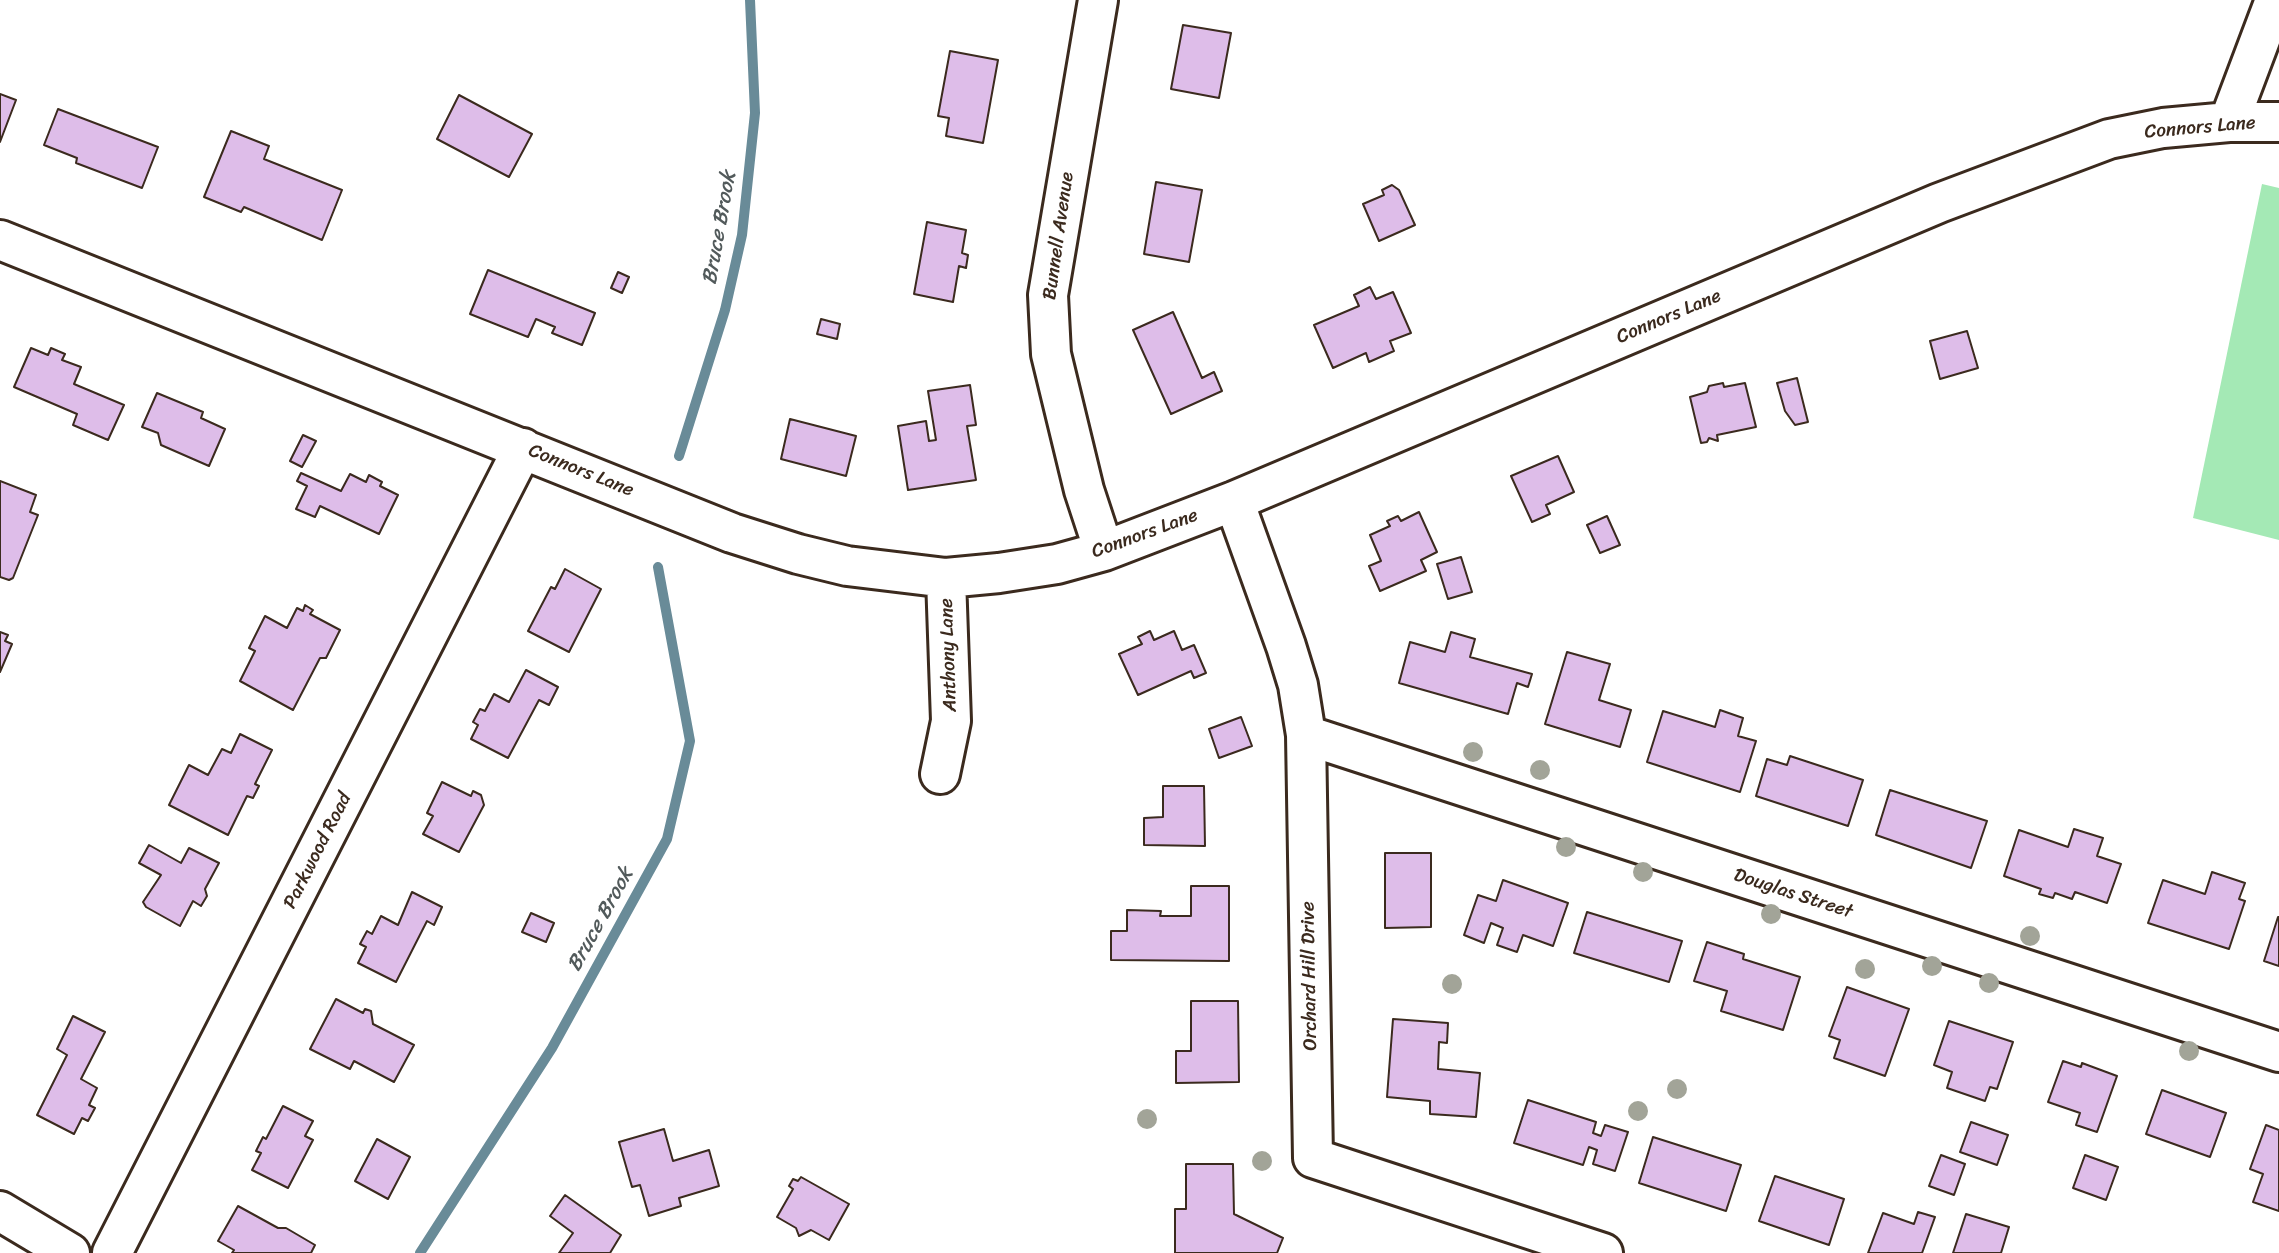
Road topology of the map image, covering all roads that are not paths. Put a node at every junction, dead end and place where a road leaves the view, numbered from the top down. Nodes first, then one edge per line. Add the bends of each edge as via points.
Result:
1 (1098, 0) edge
2 (2275, 0) edge
3 (2229, 122) junction
4 (2279, 122) edge
5 (0, 240) edge
6 (523, 448) junction
7 (1234, 501) junction
8 (1104, 551) junction
9 (946, 578) junction
10 (1306, 735) junction
11 (940, 774) dead end
12 (2279, 1052) edge
13 (0, 1211) edge
14 (70, 1253) edge
15 (112, 1253) edge
16 (1603, 1253) edge

1 - 8 street, Bunnell Avenue via 1048,295 1051,354
2 - 3 street
3 - 4 street, Connors Lane
3 - 7 street, Connors Lane via 2109,139 1939,203
5 - 6 street, Connors Lane
6 - 9 street, Connors Lane via 732,533 798,554 847,566
6 - 15 street, Parkwood Road
7 - 8 street, Connors Lane
7 - 10 street, Orchard Hill Drive via 1298,685
8 - 9 street, Connors Lane via 1057,565
9 - 11 street, Anthony Lane via 951,721
10 - 12 street, Douglas Street
10 - 16 street, Orchard Hill Drive via 1313,1158
13 - 14 street

